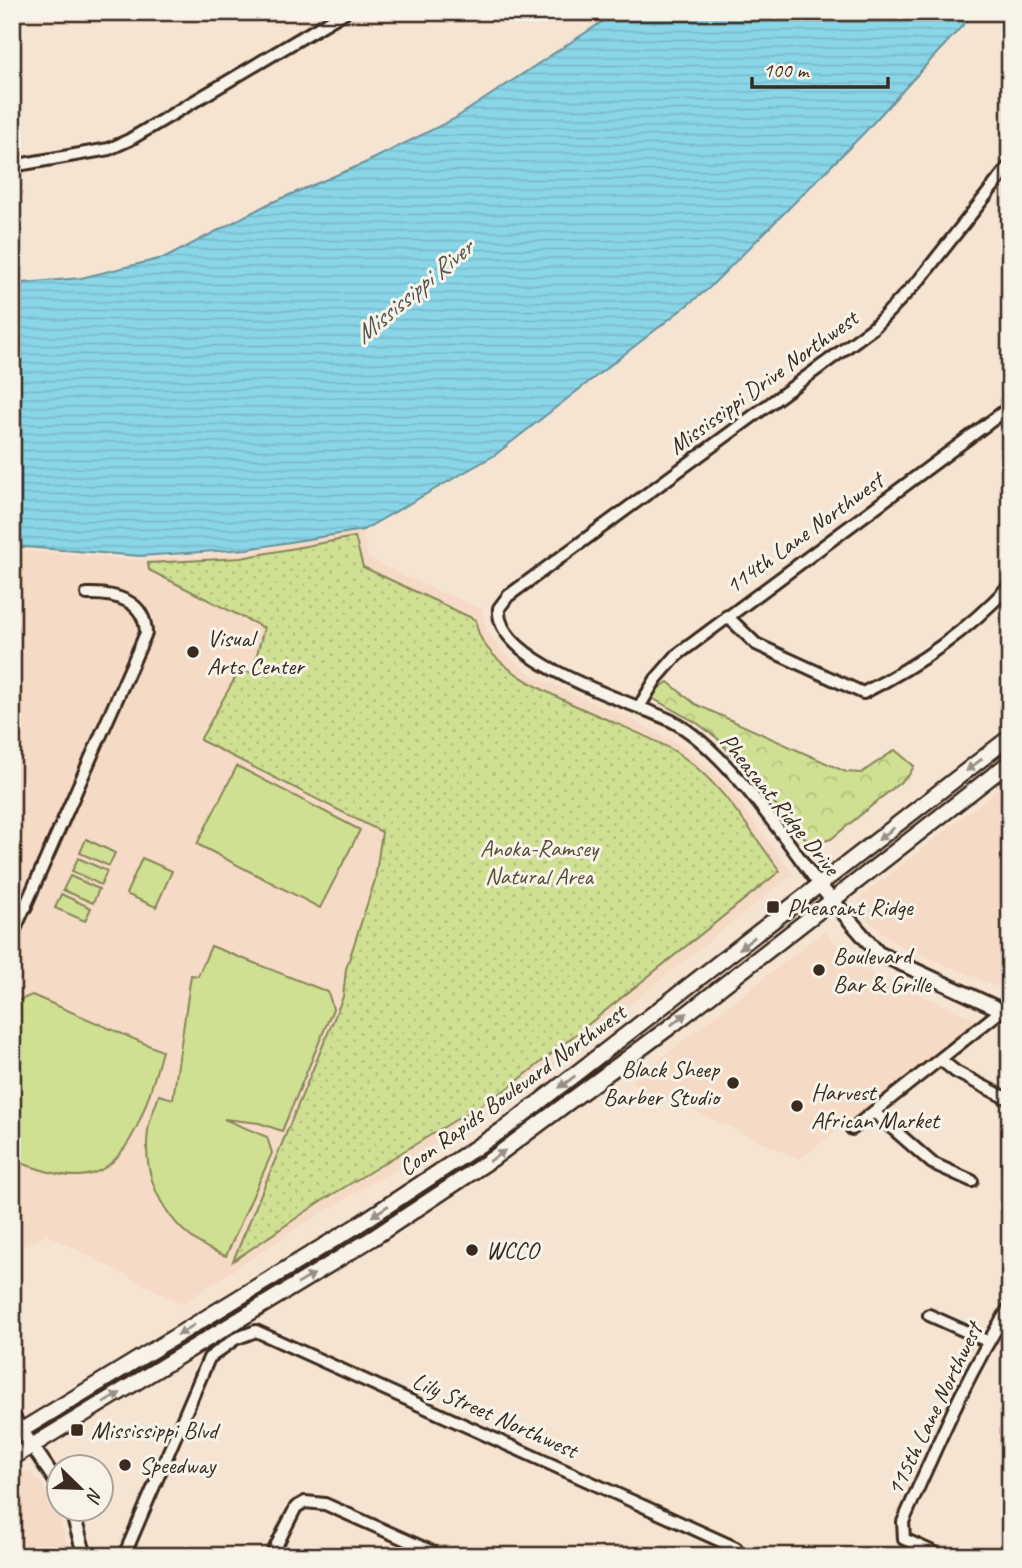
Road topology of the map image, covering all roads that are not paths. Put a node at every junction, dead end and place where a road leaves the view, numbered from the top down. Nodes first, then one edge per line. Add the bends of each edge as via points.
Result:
1 (345, 12) edge
2 (1010, 165) edge
3 (12, 166) edge
4 (1010, 407) edge
5 (1010, 585) edge
6 (87, 594) dead end
7 (508, 596) joint
8 (727, 615) junction
9 (639, 707) junction
10 (1010, 737) edge
11 (1010, 762) edge
12 (820, 886) junction
13 (12, 901) edge
14 (832, 901) junction
15 (26, 907) junction
16 (12, 936) edge
17 (1006, 1012) edge
18 (941, 1060) junction
19 (1004, 1097) dead end
20 (875, 1113) junction
21 (852, 1129) dead end
22 (972, 1181) dead end
23 (1010, 1306) edge
24 (929, 1315) dead end
25 (987, 1341) junction
26 (12, 1416) edge
27 (17, 1434) edge
28 (32, 1446) junction
29 (12, 1458) edge
30 (46, 1466) edge
31 (75, 1522) edge
32 (734, 1552) edge
33 (85, 1556) edge
34 (124, 1556) edge
35 (271, 1556) edge
36 (442, 1556) edge
37 (942, 1556) edge

1 - 3 street via 129,140 109,149
2 - 7 street, Mississippi Drive Northwest via 920,279 873,328
4 - 8 street, 114th Lane Northwest
5 - 8 street via 960,634 908,670 863,693 755,644
6 - 15 street via 129,601 145,622 146,633
7 - 9 street, Pheasant Ridge Drive via 499,608 500,623 523,651
8 - 9 street, 114th Lane Northwest via 666,665
9 - 12 street, Pheasant Ridge Drive via 678,724 714,751
10 -> 12 main road, Coon Rapids Boulevard Northwest
11 - 14 main road, Coon Rapids Boulevard Northwest
12 - 14 street, Pheasant Ridge Drive
12 -> 27 main road, Coon Rapids Boulevard Northwest via 464,1156
13 - 15 street
14 - 17 street, Pheasant Ridge Drive via 878,953
28 -> 14 main road, Coon Rapids Boulevard Northwest via 373,1238 492,1159
15 - 16 street
17 - 18 street
18 - 19 street
18 - 20 street
20 - 21 street
20 - 22 street via 932,1163
23 - 25 street, 115th Lane Northwest
24 - 25 street
25 - 37 street, 115th Lane Northwest via 903,1522 904,1539
26 - 27 street
27 - 28 street
28 - 29 main road, Coon Rapids Boulevard Northwest
28 - 30 street
31 - 33 street
32 - 34 street, Lily Street Northwest via 261,1332 249,1332 209,1359
35 - 36 street via 296,1507 305,1502 325,1504

